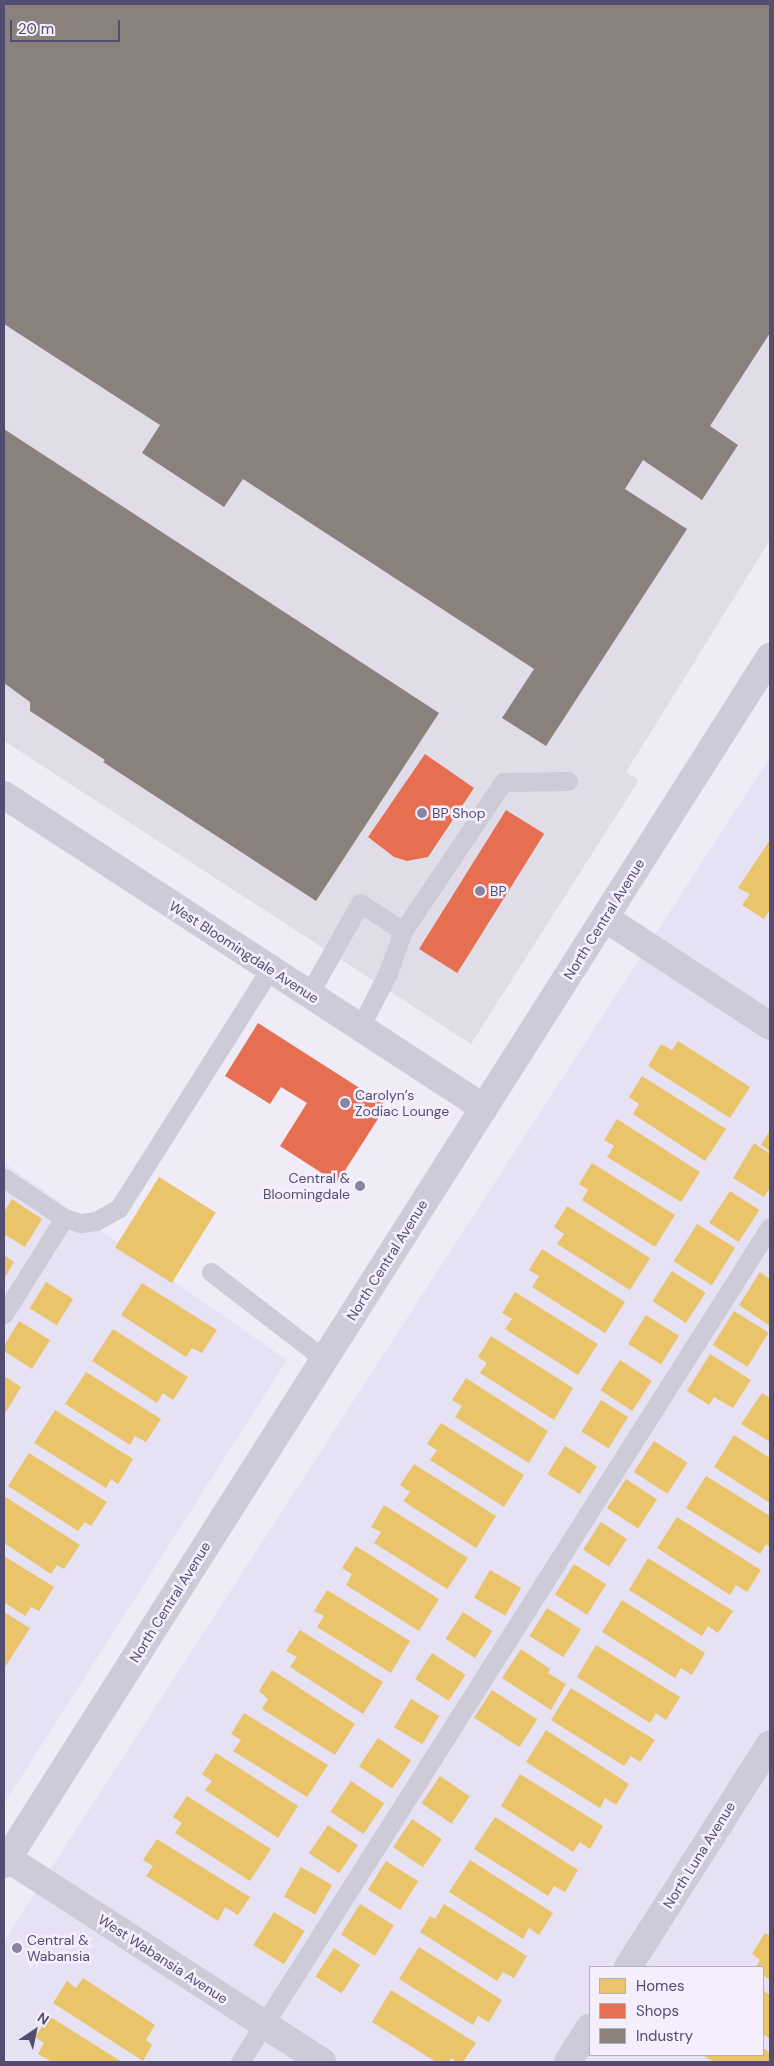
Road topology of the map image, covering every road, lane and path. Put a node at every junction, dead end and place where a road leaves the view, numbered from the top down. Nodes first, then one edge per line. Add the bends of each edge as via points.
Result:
1 (770, 657) edge
2 (568, 781) dead end
3 (4, 795) edge
4 (605, 918) junction
5 (403, 931) junction
6 (270, 969) junction
7 (308, 994) junction
8 (770, 1026) edge
9 (360, 1027) junction
10 (484, 1108) junction
11 (4, 1178) edge
12 (64, 1218) junction
13 (770, 1227) edge
14 (211, 1272) dead end
15 (4, 1314) edge
16 (324, 1359) junction
17 (770, 1744) edge
18 (5, 1859) edge
19 (629, 1966) edge
20 (264, 2025) junction
21 (589, 2029) edge
22 (240, 2062) edge
23 (322, 2062) edge
24 (568, 2062) edge

1 - 4 street, North Central Avenue
2 - 5 lane via 503,782
3 - 6 street, West Bloomingdale Avenue
4 - 8 street
4 - 10 street, North Central Avenue
5 - 7 lane via 360,903
5 - 9 lane via 387,975
6 - 7 street, West Bloomingdale Avenue
6 - 12 lane via 119,1208 96,1221
7 - 9 street, West Bloomingdale Avenue
9 - 10 street, West Bloomingdale Avenue
10 - 16 street, North Central Avenue
11 - 12 lane
12 - 15 lane
13 - 20 lane
14 - 16 lane
16 - 18 street, North Central Avenue
17 - 19 street, North Luna Avenue
18 - 20 street, West Wabansia Avenue
20 - 22 lane
20 - 23 street, West Wabansia Avenue
21 - 24 street

